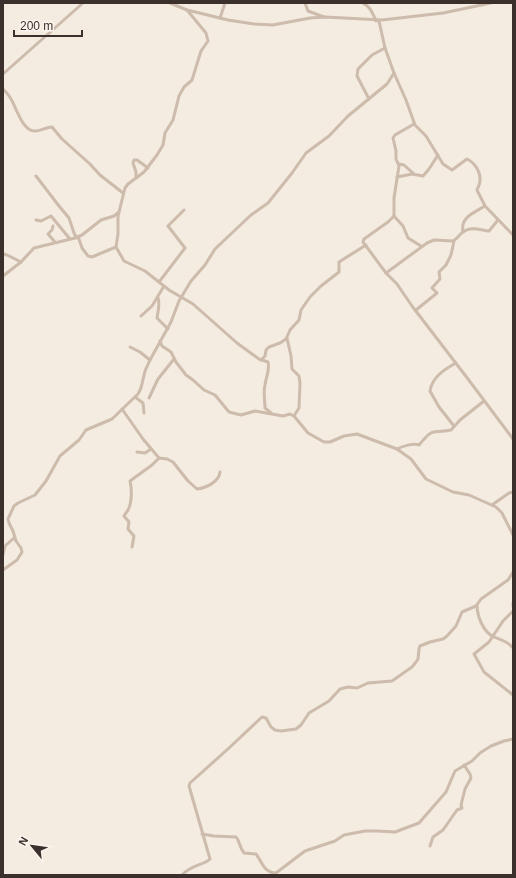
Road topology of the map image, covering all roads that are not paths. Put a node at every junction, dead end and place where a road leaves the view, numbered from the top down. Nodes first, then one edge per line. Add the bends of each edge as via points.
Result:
1 (83, 3) edge
2 (170, 3) edge
3 (225, 3) edge
4 (306, 3) edge
5 (363, 3) edge
6 (491, 3) edge
7 (187, 10) junction
8 (325, 17) junction
9 (220, 18) junction
10 (377, 21) junction
11 (385, 48) junction
12 (394, 73) junction
13 (3, 74) edge
14 (3, 89) edge
15 (369, 99) junction
16 (414, 124) junction
17 (438, 155) junction
18 (399, 164) junction
19 (148, 168) junction
20 (414, 174) junction
21 (36, 176) dead end
22 (397, 177) junction
23 (136, 178) junction
24 (123, 193) junction
25 (485, 206) junction
26 (184, 210) dead end
27 (119, 212) junction
28 (394, 216) junction
29 (36, 220) dead end
30 (498, 220) junction
31 (53, 226) dead end
32 (463, 232) junction
33 (513, 235) edge
34 (76, 237) junction
35 (70, 239) junction
36 (454, 241) junction
37 (55, 242) junction
38 (366, 245) junction
39 (421, 246) junction
40 (116, 247) junction
41 (3, 254) edge
42 (21, 262) junction
43 (386, 273) junction
44 (3, 276) edge
45 (159, 282) junction
46 (164, 286) junction
47 (181, 297) junction
48 (158, 298) junction
49 (416, 310) junction
50 (141, 316) dead end
51 (168, 329) junction
52 (287, 338) junction
53 (160, 341) junction
54 (130, 347) dead end
55 (174, 358) junction
56 (150, 360) junction
57 (261, 360) junction
58 (456, 363) junction
59 (135, 396) junction
60 (149, 398) dead end
61 (484, 401) junction
62 (122, 409) junction
63 (144, 413) dead end
64 (271, 413) junction
65 (294, 416) junction
66 (454, 426) junction
67 (513, 439) edge
68 (151, 449) junction
69 (397, 449) junction
70 (137, 452) dead end
71 (159, 458) junction
72 (220, 472) dead end
73 (513, 492) edge
74 (492, 504) junction
75 (3, 519) edge
76 (8, 519) junction
77 (513, 535) edge
78 (14, 537) junction
79 (132, 547) dead end
80 (3, 555) edge
81 (3, 570) edge
82 (513, 572) edge
83 (477, 605) junction
84 (513, 611) edge
85 (493, 637) junction
86 (513, 648) edge
87 (513, 695) edge
88 (513, 739) edge
89 (464, 766) junction
90 (202, 834) junction
91 (430, 846) dead end
92 (276, 874) edge
93 (182, 875) edge

1 - 13 street
2 - 7 street
3 - 9 street
4 - 8 street via 308,11
5 - 10 street via 371,10
6 - 10 street via 443,13
7 - 9 street
7 - 19 street via 206,33 208,41 201,52 192,80 179,96 163,145
8 - 9 street via 273,25
8 - 10 street
10 - 11 street
11 - 12 street
11 - 15 street via 372,55 358,69 358,77
12 - 15 street via 387,84
12 - 16 street
14 - 24 street via 27,127 36,132 52,127 100,175
15 - 47 street via 301,158 268,203 222,242
16 - 17 street via 426,136
16 - 18 street via 393,138
17 - 20 street via 425,174
17 - 25 street via 443,164 451,170 467,159 473,163 480,176 477,190
18 - 20 street
18 - 22 street
19 - 23 street
19 - 23 street via 134,160 132,162
20 - 22 street
21 - 34 street via 70,218
22 - 28 street
23 - 24 street via 128,184
24 - 27 street
25 - 30 street
25 - 32 street via 464,220
26 - 45 street via 168,226 185,249
27 - 34 street via 101,220
27 - 40 street
28 - 38 street via 364,239
28 - 39 street via 403,226 408,238
29 - 35 street via 41,221 51,216
30 - 32 street via 489,231 475,228
30 - 33 street
31 - 37 street via 48,234
32 - 36 street
34 - 35 street
34 - 40 street via 90,257
35 - 37 street
36 - 39 street via 434,240
36 - 49 street via 452,255 439,272 440,279 432,288 437,293
37 - 42 street via 34,248
38 - 43 street
38 - 52 street via 339,262 339,272 321,286 307,302
39 - 43 street
40 - 45 street via 124,261 145,271
41 - 42 street
42 - 44 street
43 - 49 street
45 - 46 street
46 - 47 street
46 - 48 street
47 - 51 street
47 - 57 street
48 - 50 street
48 - 51 street via 160,304 157,318
49 - 58 street
51 - 53 street
52 - 57 street via 268,347 266,355
52 - 65 street via 292,370 299,376 300,383 299,408
53 - 55 street
53 - 56 street
54 - 56 street
55 - 60 street via 158,379
55 - 64 street via 187,376 214,395 229,412 241,415 255,412
56 - 59 street via 140,391
57 - 64 street via 268,363 264,408
58 - 61 street
58 - 66 street via 437,376 430,391
59 - 62 street
59 - 63 street via 143,403
61 - 66 street
61 - 67 street
62 - 68 street
62 - 76 street via 112,419 86,430 60,456 44,484 32,496 15,505
64 - 65 street
65 - 69 street via 308,433 324,442 360,434
66 - 69 street via 451,430 433,431 420,445
68 - 70 street via 145,453
68 - 71 street
69 - 74 street via 410,459 426,479 452,492 469,495
71 - 72 street via 173,462 197,490 210,484 220,476
71 - 79 street via 130,481 132,499 124,516 129,522 128,529 135,537
73 - 74 street
74 - 77 street via 502,513
75 - 76 street
76 - 78 street
78 - 80 street via 5,546
78 - 81 street via 22,550 21,554
82 - 83 street via 508,580 481,599
83 - 85 street via 482,625
83 - 90 street via 462,612 456,626 443,639 420,646 418,659 412,667 392,681 340,689 329,701 309,713 296,728 275,730 263,716 260,718 189,784
84 - 85 street
85 - 86 street via 508,642
85 - 87 street via 474,655 484,672
88 - 89 street via 491,746
89 - 91 street via 471,776 465,789 462,808 457,810 443,830 433,838
89 - 92 street via 455,771 446,792 419,824 395,832 377,830 344,835 335,841 305,851
90 - 92 street via 236,837 244,853 256,854 266,870
90 - 93 street via 210,859

